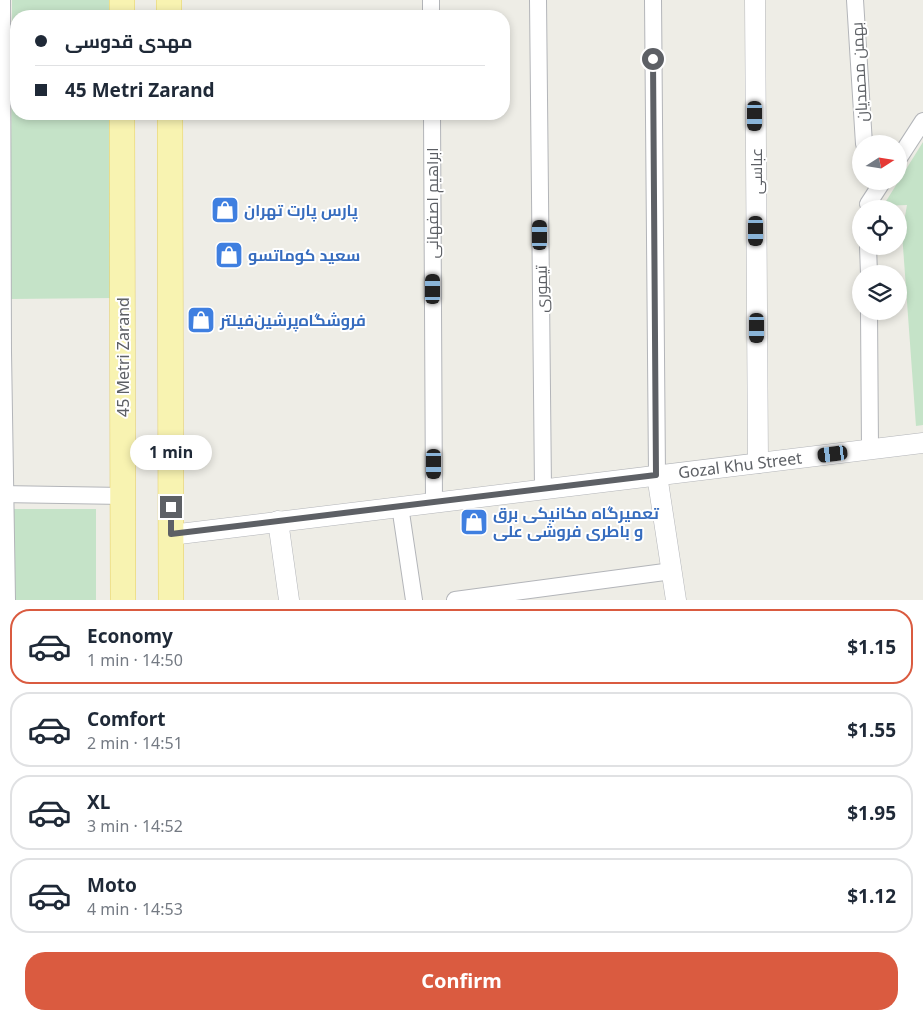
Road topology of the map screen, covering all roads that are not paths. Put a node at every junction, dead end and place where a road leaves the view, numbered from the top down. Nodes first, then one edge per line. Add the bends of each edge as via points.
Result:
1 (2, 0) edge
2 (538, 0) edge
3 (653, 0) edge
4 (755, 0) edge
5 (855, 0) edge
6 (6, 64) edge
7 (122, 120) edge
8 (170, 120) edge
9 (432, 120) edge
10 (923, 121) edge
11 (863, 135) edge
12 (908, 144) edge
13 (869, 320) edge
14 (923, 442) edge
15 (870, 449) junction
16 (758, 463) junction
17 (656, 475) junction
18 (543, 489) junction
19 (3, 494) edge
20 (124, 496) junction
21 (434, 502) junction
22 (400, 506) junction
23 (278, 521) junction
24 (171, 534) junction
25 (672, 571) junction
26 (7, 600) edge
27 (124, 600) edge
28 (171, 600) edge
29 (289, 600) edge
30 (414, 600) edge
31 (455, 600) edge
32 (676, 600) edge

1 - 6 street
2 - 18 street, تیموری
3 - 17 street
4 - 16 street, عباسی
5 - 11 street, بهمن محمدیان
6 - 19 street
7 - 20 main road, 45 Metri Zarand
8 - 24 main road
9 - 21 street, ابراهیم اصفهانی
10 - 12 street
13 - 15 street
14 - 15 street, Gozal Khu Street
15 - 16 street, Gozal Khu Street
16 - 17 street, Gozal Khu Street
17 - 18 street, Gozal Khu Street
17 - 25 street
18 - 21 street, Gozal Khu Street
19 - 20 street
19 - 26 street
20 - 27 main road, 45 Metri Zarand
21 - 22 street, Gozal Khu Street
22 - 23 street, Gozal Khu Street
22 - 30 street
23 - 24 street, Gozal Khu Street
23 - 29 street
24 - 28 main road
25 - 31 street
25 - 32 street

